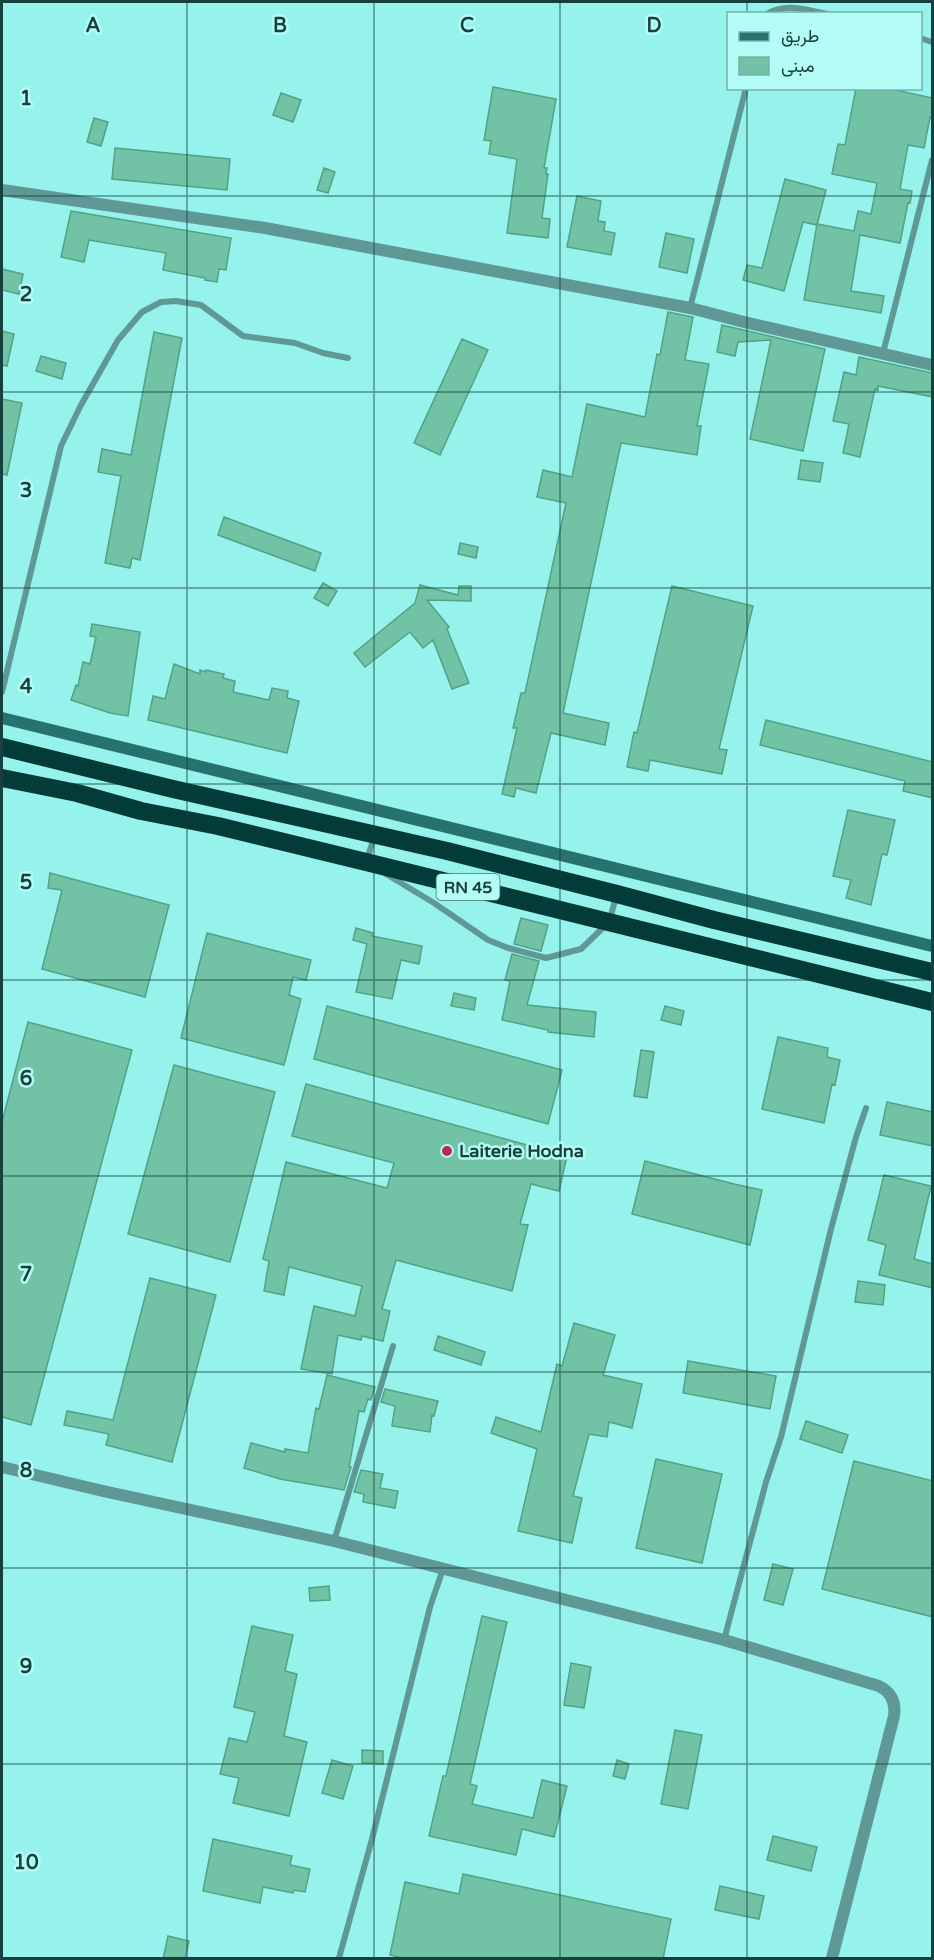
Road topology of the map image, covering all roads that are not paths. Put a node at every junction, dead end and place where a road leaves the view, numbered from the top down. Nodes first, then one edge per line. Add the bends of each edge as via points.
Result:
1 (771, 12) edge
2 (817, 12) edge
3 (745, 90) edge
4 (933, 160) edge
5 (2, 190) edge
6 (690, 308) junction
7 (883, 353) junction
8 (348, 358) dead end
9 (933, 365) edge
10 (2, 692) edge
11 (2, 718) edge
12 (2, 747) edge
13 (2, 778) edge
14 (374, 835) junction
15 (366, 862) junction
16 (617, 894) junction
17 (609, 922) junction
18 (933, 946) edge
19 (933, 972) edge
20 (933, 1002) edge
21 (866, 1108) dead end
22 (393, 1346) dead end
23 (2, 1467) edge
24 (334, 1541) junction
25 (442, 1569) junction
26 (724, 1640) junction
27 (339, 1959) edge
28 (832, 1959) edge

1 - 2 lane via 793,7
3 - 6 lane
4 - 7 lane
5 - 6 street via 265,228
6 - 7 street
7 - 9 street
8 - 10 lane via 295,343 243,336 201,305 160,302 142,312 118,340 61,446
11 - 18 main road
12 - 14 highway, RN 45
13 - 15 highway, RN 45
14 - 15 lane
14 - 16 highway, RN 45
15 - 17 highway, RN 45
15 - 17 lane via 488,940 546,958 581,949
16 - 17 lane
16 - 19 highway, RN 45
17 - 20 highway, RN 45
21 - 26 lane
22 - 24 lane
23 - 24 street
24 - 25 street
25 - 26 street
25 - 27 lane
26 - 28 street via 879,1686 887,1690 894,1704

